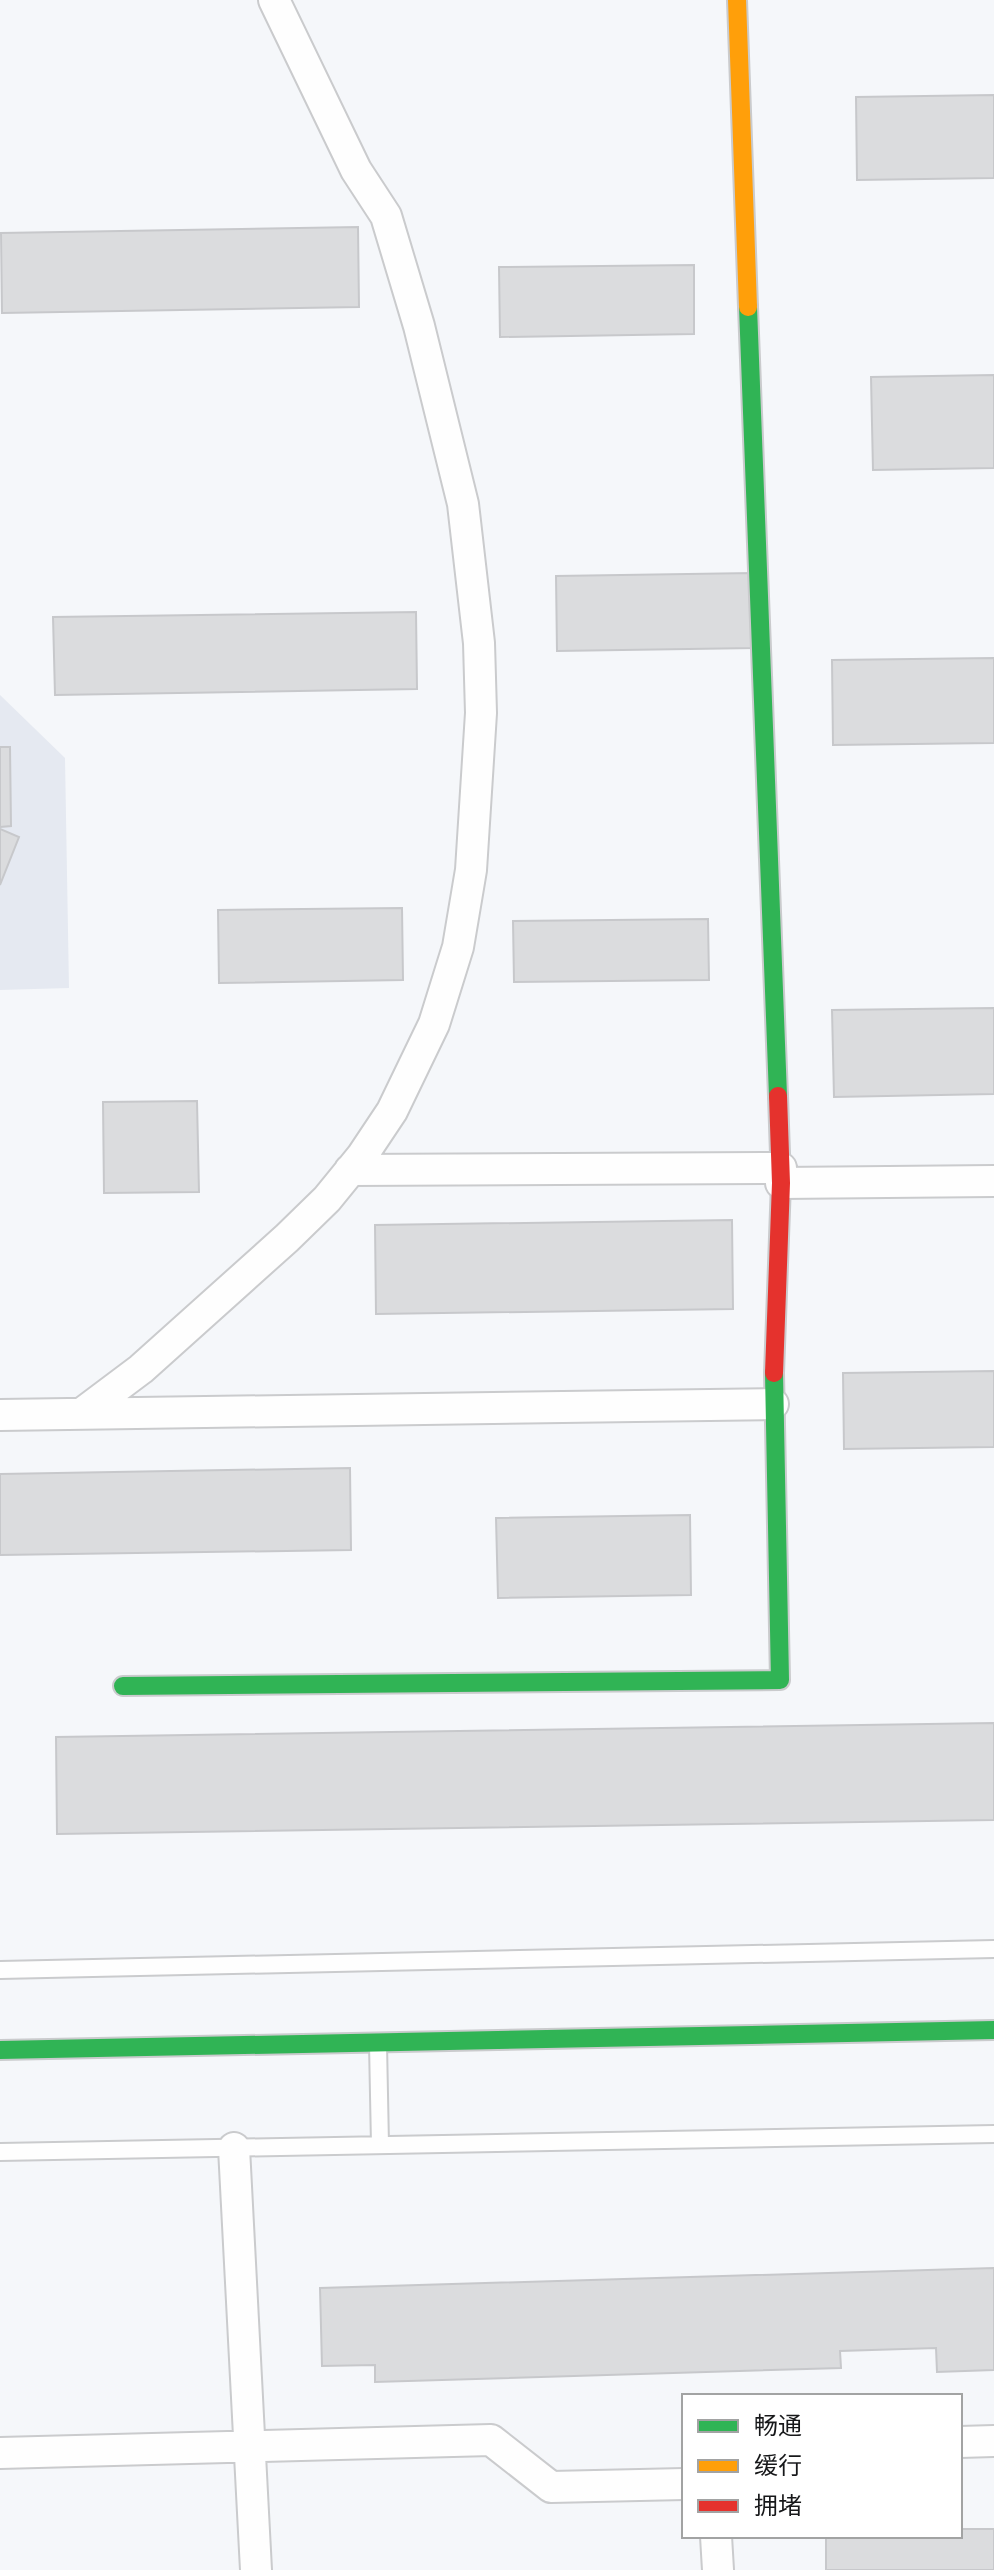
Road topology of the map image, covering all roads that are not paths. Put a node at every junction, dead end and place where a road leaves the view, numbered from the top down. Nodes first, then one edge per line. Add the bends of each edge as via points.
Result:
1 (274, 0) edge
2 (737, 0) edge
3 (350, 1170) junction
4 (781, 1176) junction
5 (994, 1181) edge
6 (773, 1404) junction
7 (81, 1414) junction
8 (0, 1415) edge
9 (123, 1686) dead end
10 (994, 1949) edge
11 (0, 1970) edge
12 (994, 2030) edge
13 (378, 2043) junction
14 (0, 2050) edge
15 (994, 2134) edge
16 (380, 2145) junction
17 (234, 2148) junction
18 (0, 2152) edge
19 (994, 2441) edge
20 (962, 2442) edge
21 (250, 2446) junction
22 (0, 2453) edge
23 (682, 2484) edge
24 (716, 2538) edge
25 (256, 2570) edge
26 (718, 2570) edge

1 - 3 street via 356,170 386,216 463,504 479,643 479,791 458,947 418,1062 392,1111
2 - 4 street
3 - 4 street
3 - 7 street via 287,1238 141,1369
4 - 5 street
4 - 6 street
6 - 7 street
6 - 9 street via 780,1680
7 - 8 street
10 - 11 lane
12 - 13 street
13 - 14 street
13 - 16 lane
15 - 16 lane
16 - 17 lane
17 - 18 lane
17 - 21 street
19 - 20 street
21 - 22 street
21 - 23 street via 491,2440 551,2487
21 - 25 street
24 - 26 street

